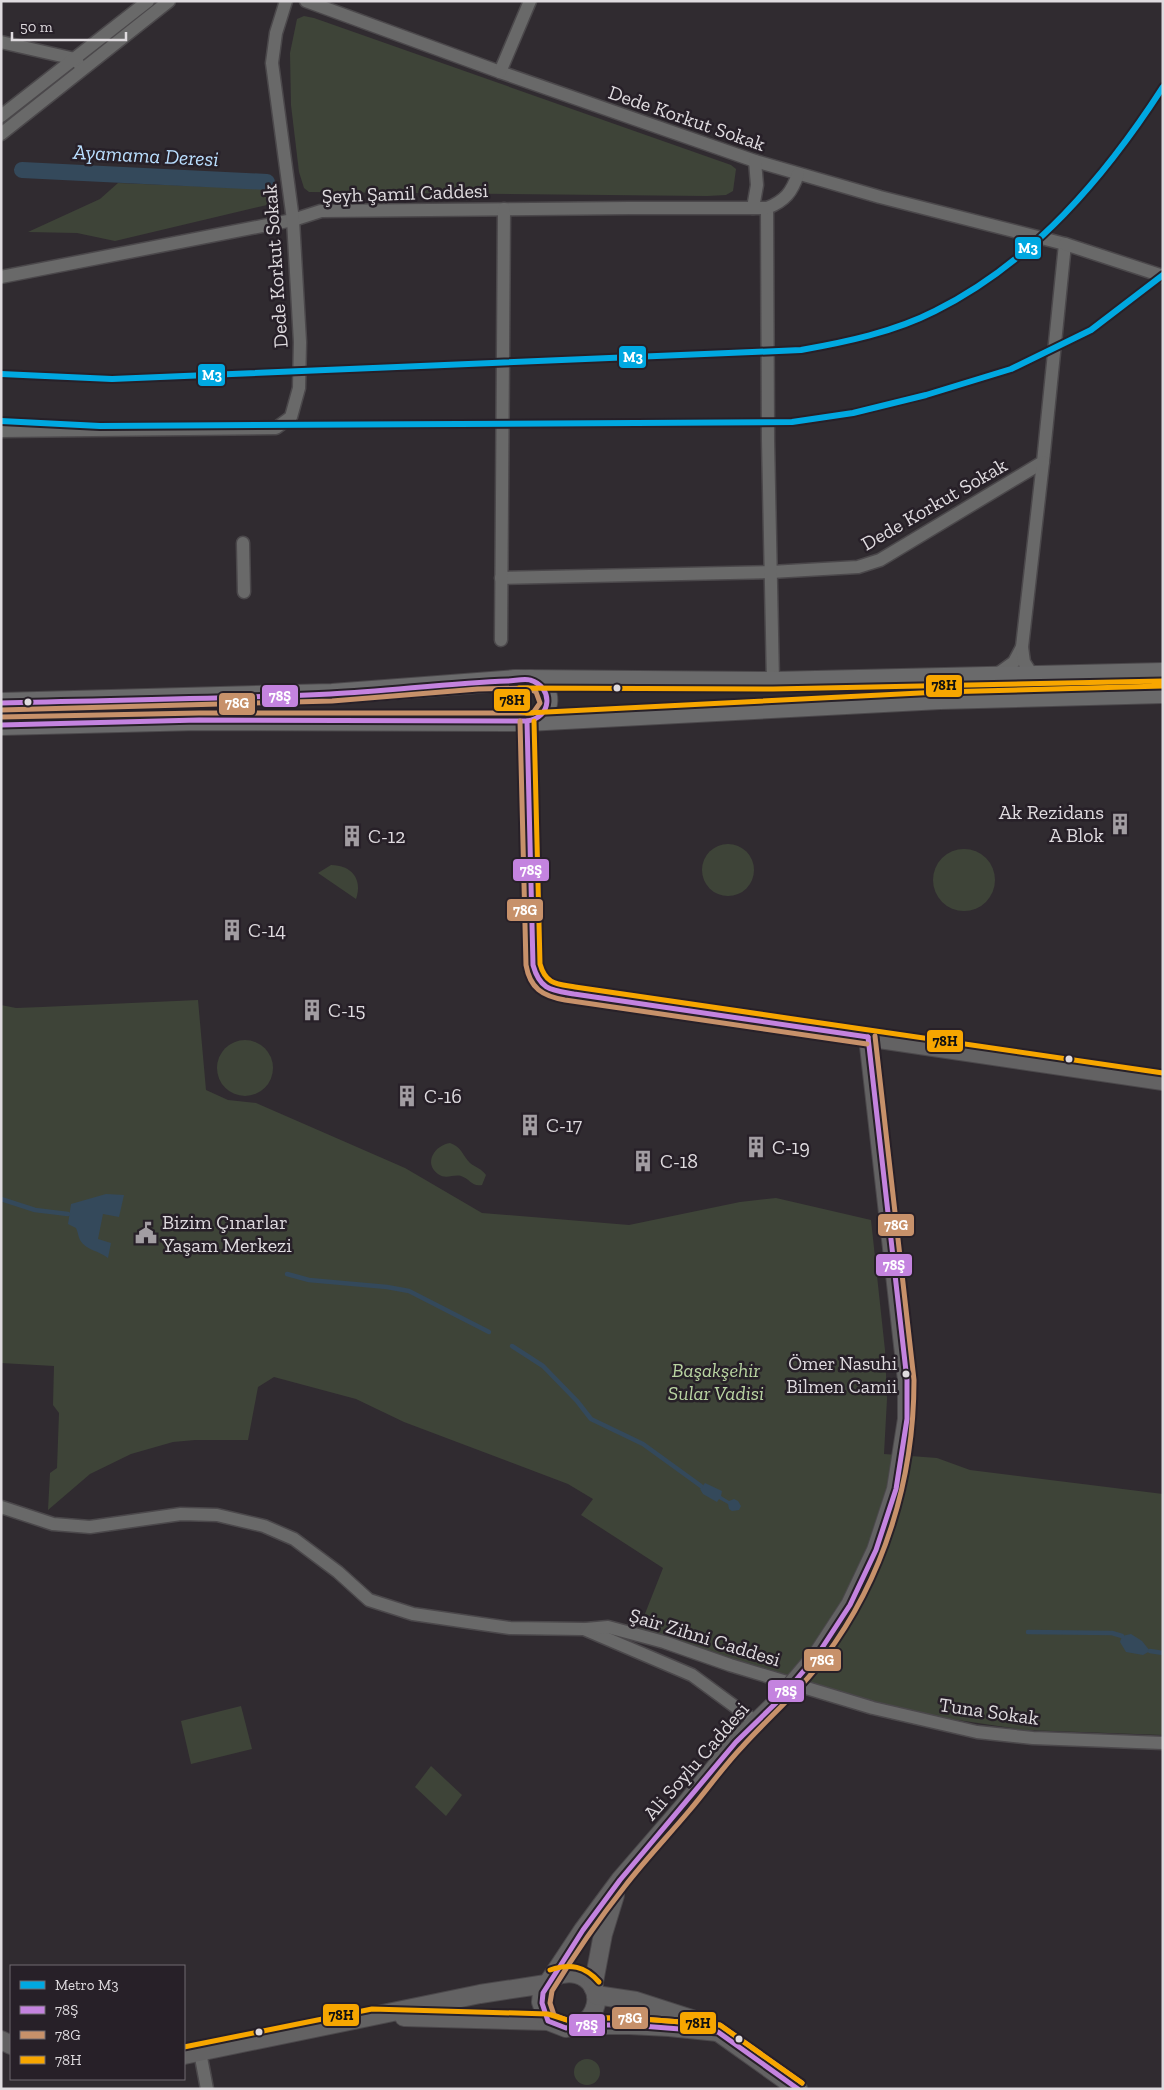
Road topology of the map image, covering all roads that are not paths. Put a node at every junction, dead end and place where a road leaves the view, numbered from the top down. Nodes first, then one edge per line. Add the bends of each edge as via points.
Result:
1 (148, 1) edge
2 (168, 1) edge
3 (286, 1) edge
4 (306, 1) edge
5 (530, 1) edge
6 (1, 42) edge
7 (74, 59) junction
8 (84, 69) junction
9 (500, 72) junction
10 (1, 116) edge
11 (1, 134) edge
12 (756, 162) junction
13 (798, 174) junction
14 (753, 208) junction
15 (767, 208) junction
16 (504, 209) junction
17 (293, 220) junction
18 (1065, 244) junction
19 (1163, 276) edge
20 (1, 277) edge
21 (1, 432) edge
22 (1043, 462) junction
23 (243, 543) dead end
24 (770, 572) junction
25 (501, 578) junction
26 (244, 592) dead end
27 (501, 640) dead end
28 (1022, 647) junction
29 (1163, 673) edge
30 (1033, 676) junction
31 (994, 677) junction
32 (523, 680) junction
33 (773, 682) junction
34 (1163, 694) edge
35 (1, 703) edge
36 (528, 721) junction
37 (1, 725) edge
38 (868, 1037) junction
39 (1163, 1081) edge
40 (1, 1507) edge
41 (584, 1629) junction
42 (814, 1691) joint
43 (756, 1722) junction
44 (1163, 1743) edge
45 (620, 1880) junction
46 (550, 1980) junction
47 (594, 1991) junction
48 (373, 2016) junction
49 (548, 2021) junction
50 (582, 2025) junction
51 (718, 2032) junction
52 (192, 2053) edge
53 (207, 2089) edge
54 (798, 2089) edge

1 - 7 street
2 - 8 street
3 - 17 street, Dede Korkut Sokak via 276,33 272,62
4 - 9 street, Dede Korkut Sokak
5 - 9 street
6 - 7 street
7 - 8 street
7 - 10 street
8 - 11 street
9 - 12 street, Dede Korkut Sokak
12 - 13 street, Dede Korkut Sokak
12 - 14 street
13 - 15 street via 786,198
13 - 18 street, Dede Korkut Sokak
14 - 15 street, Şeyh Şamil Caddesi
14 - 16 street, Şeyh Şamil Caddesi
15 - 24 street
16 - 17 street, Şeyh Şamil Caddesi via 321,211
16 - 25 street
17 - 20 street, Şeyh Şamil Caddesi
17 - 21 street, Dede Korkut Sokak via 300,342 299,388 291,417 276,428
18 - 19 street, Dede Korkut Sokak
18 - 22 street
22 - 24 street, Dede Korkut Sokak via 880,560 858,567
22 - 28 street
23 - 26 street
24 - 25 street, Dede Korkut Sokak
24 - 33 street
25 - 27 street
28 - 30 street via 1024,662
28 - 31 street via 1014,662
29 - 30 main road
30 - 31 main road
31 - 33 main road
32 - 33 main road
32 - 35 main road via 332,694
32 - 36 main road via 542,687 548,698 545,710
32 - 36 main road via 506,690 504,704 509,715
34 - 36 main road via 940,699
36 - 37 main road via 199,720
36 - 38 street via 533,965 539,982 545,988
38 - 39 street
38 - 43 street, Ali Soylu Caddesi, bridge via 907,1380 906,1419 896,1489 876,1550 850,1605 818,1654
40 - 41 street, Şair Zihni Caddesi via 53,1524 90,1527 181,1514 217,1515 264,1526 294,1538 369,1600 413,1614 510,1628
41 - 42 street, Şair Zihni Caddesi via 608,1627 664,1642
41 - 43 street, Şair Zihni Caddesi via 692,1675
42 - 44 street, Tuna Sokak via 977,1732 1033,1738
43 - 45 street, Ali Soylu Caddesi
45 - 46 street, Ali Soylu Caddesi
45 - 47 street, Ali Soylu Caddesi via 603,1934
46 - 47 street via 571,1972 588,1980
46 - 48 street
46 - 49 street via 541,2002
47 - 50 street via 594,2012
47 - 51 street via 636,2001
48 - 49 street
48 - 52 street
49 - 50 street via 566,2028
50 - 51 street
51 - 54 street
52 - 53 street

